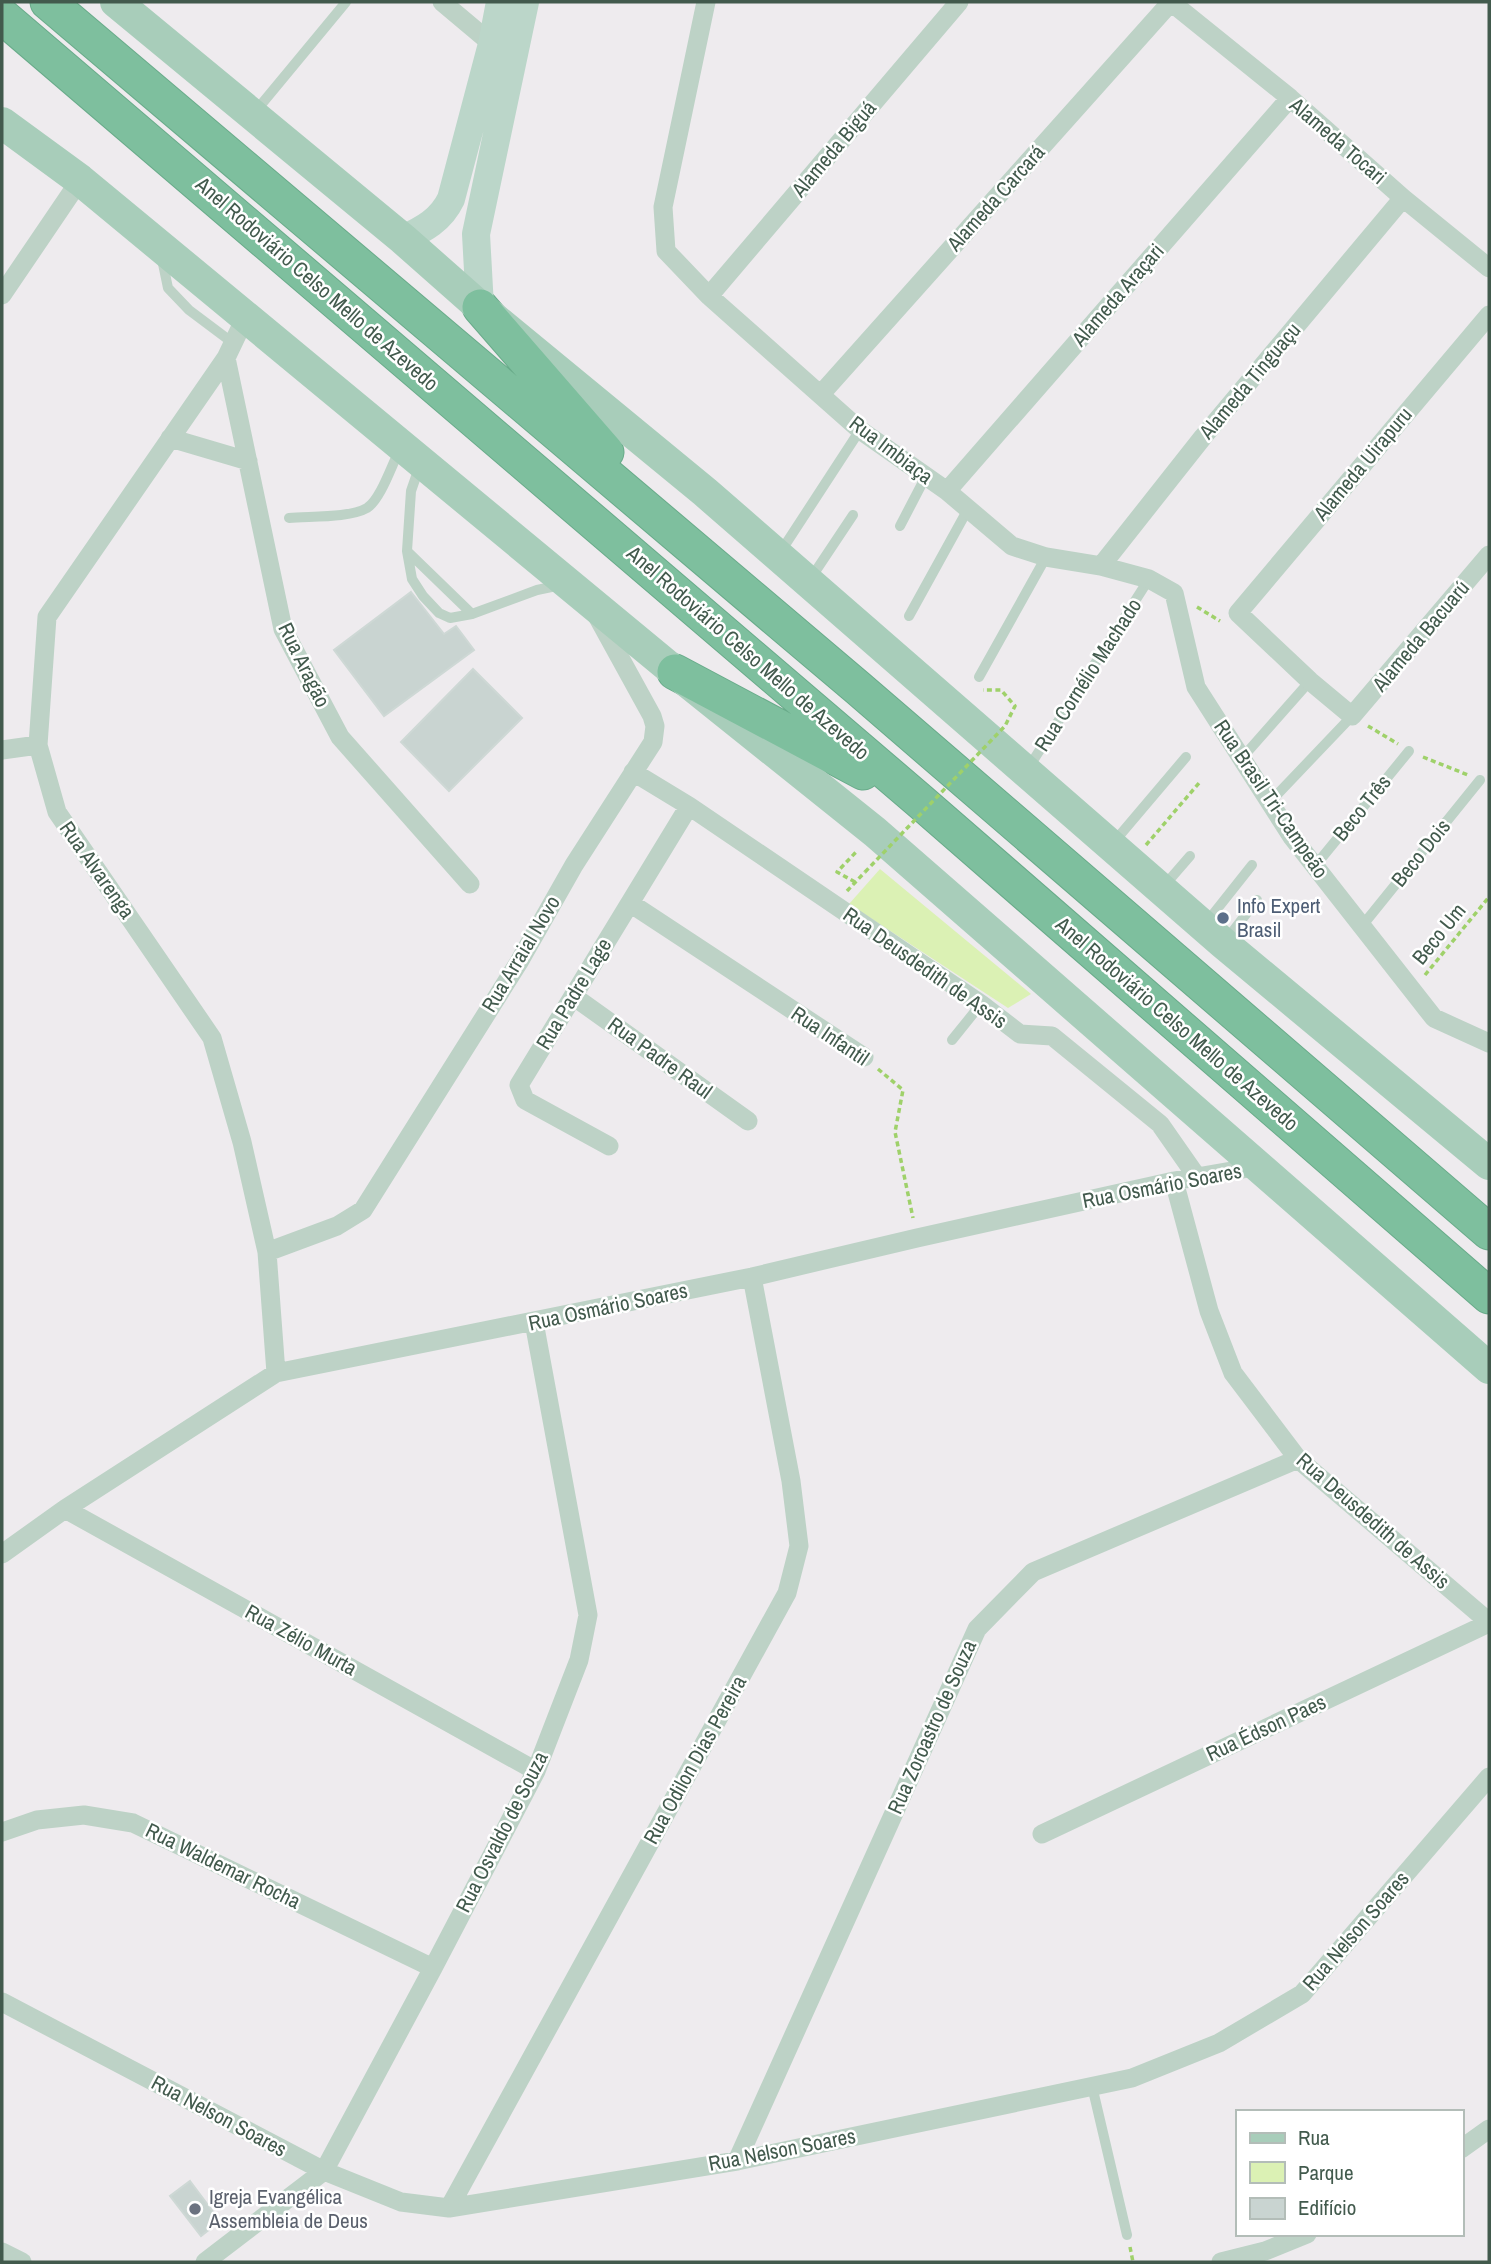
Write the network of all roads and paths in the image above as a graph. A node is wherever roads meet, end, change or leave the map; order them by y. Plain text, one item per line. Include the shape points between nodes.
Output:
1 (48, 2) edge
2 (116, 2) edge
3 (346, 2) edge
4 (442, 2) edge
5 (500, 2) edge
6 (524, 2) edge
7 (706, 2) edge
8 (959, 2) edge
9 (1171, 2) edge
10 (1202, 2) edge
11 (1186, 15) junction
12 (2, 16) edge
13 (492, 44) junction
14 (1290, 98) junction
15 (252, 115) junction
16 (2, 123) edge
17 (80, 180) junction
18 (1403, 198) junction
19 (403, 239) junction
20 (1489, 268) edge
21 (2, 295) edge
22 (709, 296) junction
23 (480, 307) junction
24 (1489, 316) edge
25 (235, 339) junction
26 (821, 394) junction
27 (860, 430) junction
28 (170, 438) junction
29 (411, 453) junction
30 (248, 461) junction
31 (926, 476) junction
32 (947, 492) junction
33 (968, 509) junction
34 (853, 515) dead end
35 (289, 518) dead end
36 (900, 526) dead end
37 (682, 540) junction
38 (787, 541) dead end
39 (407, 551) junction
40 (1489, 555) edge
41 (1046, 557) junction
42 (1101, 566) junction
43 (1149, 579) junction
44 (809, 582) junction
45 (579, 593) junction
46 (1174, 593) junction
47 (1238, 613) junction
48 (472, 614) junction
49 (909, 616) dead end
50 (675, 672) junction
51 (979, 677) dead end
52 (1310, 681) junction
53 (984, 690) dead end
54 (1352, 716) junction
55 (38, 745) junction
56 (2, 750) edge
57 (1409, 751) dead end
58 (1186, 757) dead end
59 (1242, 758) junction
60 (1026, 771) junction
61 (633, 772) junction
62 (1480, 780) dead end
63 (1199, 783) dead end
64 (921, 802) junction
65 (1270, 802) junction
66 (689, 806) junction
67 (875, 832) junction
68 (1121, 854) junction
69 (1190, 856) dead end
70 (1252, 865) dead end
71 (1315, 866) junction
72 (470, 884) dead end
73 (1162, 889) junction
74 (1489, 897) edge
75 (1258, 900) dead end
76 (630, 903) junction
77 (1362, 926) junction
78 (1214, 934) junction
79 (1412, 990) junction
80 (573, 996) junction
81 (981, 1004) junction
82 (952, 1040) dead end
83 (1489, 1043) edge
84 (864, 1057) joint
85 (748, 1121) dead end
86 (609, 1146) dead end
87 (1489, 1164) edge
88 (1260, 1166) junction
89 (1197, 1177) junction
90 (1174, 1181) junction
91 (1489, 1232) edge
92 (917, 1238) junction
93 (267, 1252) junction
94 (752, 1277) junction
95 (1489, 1296) edge
96 (534, 1322) junction
97 (1489, 1368) edge
98 (276, 1373) junction
99 (1297, 1459) junction
100 (65, 1509) junction
101 (2, 1554) edge
102 (1489, 1622) edge
103 (536, 1771) junction
104 (1489, 1777) edge
105 (2, 1832) edge
106 (1042, 1834) dead end
107 (433, 1968) junction
108 (2, 2002) edge
109 (1092, 2086) junction
110 (1489, 2129) edge
111 (1463, 2148) edge
112 (737, 2161) junction
113 (324, 2171) junction
114 (449, 2208) junction
115 (1127, 2235) dead end
116 (1302, 2236) edge
117 (2, 2252) edge
118 (22, 2262) edge
119 (205, 2262) edge
120 (1221, 2262) edge

1 - 37 highway, Anel Rodoviário Celso Mello de Azevedo
2 - 15 main road
3 - 15 lane
4 - 13 street
5 - 13 street
6 - 23 street via 476,234
7 - 22 street, Rua Imbiaça via 663,208 666,251
8 - 22 street, Alameda Biguá
9 - 11 street, Alameda Tocari
9 - 26 street, Alameda Carcará
10 - 11 street
11 - 14 street, Alameda Tocari
12 - 64 highway, Anel Rodoviário Celso Mello de Azevedo
13 - 19 street via 451,199 444,214
14 - 18 street, Alameda Tocari
14 - 32 street, Alameda Araçari
15 - 19 main road
16 - 17 main road
17 - 21 street
17 - 25 main road via 159,245
18 - 20 street, Alameda Tocari
18 - 42 street, Alameda Tinguaçu
19 - 23 main road
22 - 26 street, Rua Imbiaça
23 - 37 highway
23 - 44 main road
24 - 47 street, Alameda Uirapuru
25 - 28 street, Rua Alvarenga
25 - 29 main road
25 - 30 street, Rua Aragão
26 - 27 street, Rua Imbiaça
27 - 31 street, Rua Imbiaça
27 - 38 lane
28 - 30 street
28 - 55 street, Rua Alvarenga via 47,617
29 - 35 lane via 367,508
29 - 39 lane
29 - 45 main road
30 - 72 street, Rua Aragão via 283,629 340,737
31 - 32 street, Rua Imbiaça
31 - 36 lane
32 - 33 street, Rua Imbiaça
33 - 41 street, Rua Imbiaça via 1012,546
33 - 49 lane
34 - 44 lane
37 - 91 highway, Anel Rodoviário Celso Mello de Azevedo
39 - 48 lane
39 - 48 lane via 412,579 439,613 450,618
40 - 54 street, Alameda Bacuarú
41 - 42 street, Rua Imbiaça
41 - 51 lane
42 - 43 street, Rua Imbiaça
43 - 46 street, Rua Imbiaça
43 - 60 lane, Rua Cornélio Machado
44 - 60 main road
45 - 48 lane via 537,590
45 - 50 main road
45 - 61 street, Rua Arraial Novo via 652,716 653,742
46 - 47 path via 1226,624
46 - 59 street, Rua Brasil Tri-Campeão via 1196,687
47 - 52 street
50 - 64 highway
50 - 67 main road
52 - 54 street
52 - 59 lane
53 - 67 path, bridge via 1002,690 1015,706 1005,726 855,882 837,872
54 - 65 lane
55 - 56 street
55 - 93 street, Rua Alvarenga via 57,812 212,1038
57 - 71 lane, Beco Três
58 - 68 lane
59 - 65 street, Rua Brasil Tri-Campeão
60 - 68 main road
61 - 66 street, Rua Deusdedith de Assis
61 - 93 street, Rua Arraial Novo via 363,1210 337,1226
62 - 77 lane, Beco Dois
63 - 68 path
64 - 95 highway, Anel Rodoviário Celso Mello de Azevedo
65 - 71 street, Rua Brasil Tri-Campeão
66 - 76 street, Rua Padre Lage
66 - 81 street, Rua Deusdedith de Assis
67 - 88 main road
68 - 73 main road
69 - 73 lane
70 - 78 lane
71 - 77 street, Rua Brasil Tri-Campeão
73 - 78 main road
74 - 79 path, Beco Um
75 - 78 lane
76 - 80 street, Rua Padre Lage
76 - 84 street, Rua Infantil
77 - 79 street, Rua Brasil Tri-Campeão
78 - 87 main road
79 - 83 street, Rua Brasil Tri-Campeão via 1434,1018
80 - 85 street, Rua Padre Raul
80 - 86 street, Rua Padre Lage via 519,1085 525,1100
81 - 82 lane
81 - 89 street, Rua Deusdedith de Assis via 1020,1034 1052,1036 1160,1124
84 - 92 path, Rua Infantil via 903,1090 895,1132
88 - 89 street, Rua Osmário Soares
88 - 97 main road
89 - 90 street, Rua Osmário Soares
90 - 92 street, Rua Osmário Soares
90 - 99 street, Rua Deusdedith de Assis via 1209,1311 1233,1373
92 - 94 street, Rua Osmário Soares
93 - 98 street, Rua Alvarenga
94 - 96 street, Rua Osmário Soares
94 - 114 street, Rua Odilon Dias Pereira via 799,1546 787,1593
96 - 98 street, Rua Osmário Soares
96 - 103 street, Rua Osvaldo de Souza via 588,1615 579,1660
98 - 100 street, Rua Osmário Soares
99 - 102 street, Rua Deusdedith de Assis
99 - 112 street, Rua Zoroastro de Souza via 1033,1572 976,1629
100 - 101 street, Rua Osmário Soares
100 - 103 street, Rua Zélio Murta
102 - 106 street, Rua Édson Paes
103 - 107 street, Rua Osvaldo de Souza
104 - 109 street, Rua Nelson Soares via 1302,1994 1219,2043 1132,2078
105 - 107 street, Rua Waldemar Rocha via 37,1820 84,1815 133,1823
107 - 113 street, Rua Osvaldo de Souza
108 - 113 street, Rua Nelson Soares
109 - 112 street, Rua Nelson Soares
109 - 115 lane
110 - 111 street
112 - 114 street, Rua Nelson Soares
113 - 114 street, Rua Nelson Soares via 401,2202
113 - 119 street, Rua Osvaldo de Souza
116 - 120 street
117 - 118 street

